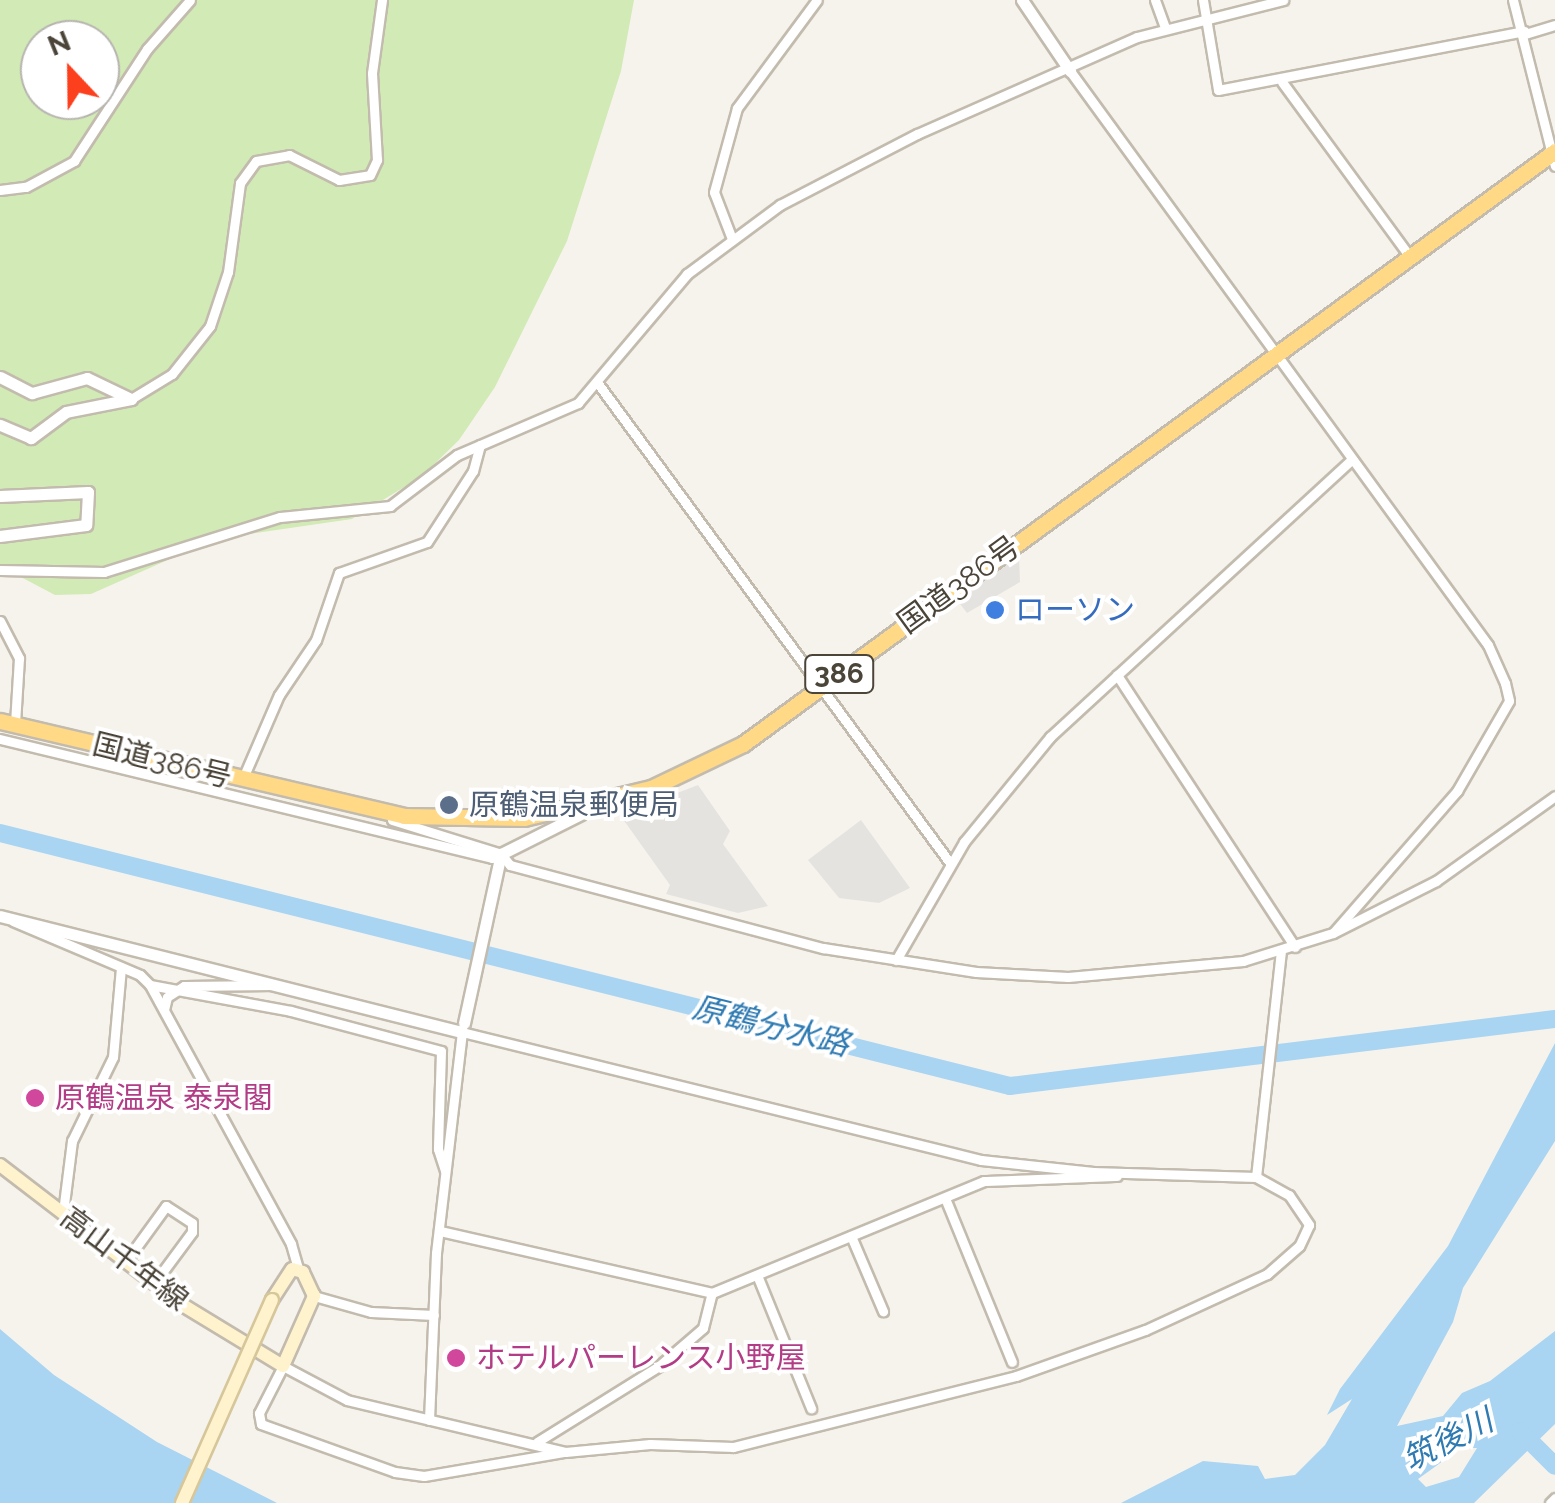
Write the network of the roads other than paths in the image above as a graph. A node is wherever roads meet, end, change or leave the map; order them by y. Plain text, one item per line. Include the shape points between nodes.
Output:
1 (190, 0) edge
2 (382, 0) edge
3 (817, 0) edge
4 (1022, 0) edge
5 (1156, 0) edge
6 (1204, 0) edge
7 (1283, 0) edge
8 (1513, 0) edge
9 (1206, 18) junction
10 (1555, 25) edge
11 (1165, 27) junction
12 (1525, 32) junction
13 (1070, 71) junction
14 (1282, 82) junction
15 (1554, 157) edge
16 (0, 190) edge
17 (732, 239) junction
18 (1410, 257) junction
19 (1277, 354) junction
20 (0, 377) edge
21 (599, 385) junction
22 (131, 399) junction
23 (0, 425) edge
24 (480, 445) junction
25 (1352, 459) junction
26 (0, 496) edge
27 (0, 536) edge
28 (0, 570) edge
29 (0, 622) edge
30 (1118, 675) junction
31 (820, 688) junction
32 (7, 723) edge
33 (0, 739) edge
34 (242, 781) junction
35 (1555, 796) edge
36 (596, 806) junction
37 (369, 812) junction
38 (501, 854) junction
39 (950, 864) junction
40 (5, 918) edge
41 (1333, 933) junction
42 (1295, 947) junction
43 (1281, 956) junction
44 (896, 960) junction
45 (121, 967) junction
46 (278, 984) junction
47 (150, 985) junction
48 (174, 991) junction
49 (164, 1012) junction
50 (463, 1027) junction
51 (0, 1164) edge
52 (445, 1172) junction
53 (1256, 1173) junction
54 (1128, 1174) junction
55 (945, 1198) junction
56 (64, 1212) junction
57 (440, 1231) junction
58 (851, 1236) junction
59 (126, 1261) junction
60 (298, 1269) junction
61 (757, 1275) junction
62 (154, 1282) junction
63 (712, 1293) junction
64 (314, 1296) junction
65 (882, 1311) dead end
66 (434, 1315) junction
67 (1012, 1362) dead end
68 (283, 1366) junction
69 (811, 1408) dead end
70 (429, 1420) junction
71 (537, 1442) junction
72 (565, 1452) junction
73 (182, 1503) edge

1 - 16 street via 147,48 74,161 26,187
2 - 22 street via 372,73 377,160 370,175 339,180 289,156 256,161 240,183 228,272 210,326 172,374
3 - 17 street via 737,108 714,192
4 - 13 street
5 - 11 street
6 - 9 street
7 - 9 street
8 - 12 street
9 - 11 street
9 - 14 street via 1218,90
10 - 12 street
11 - 13 street
12 - 14 street
12 - 15 street
13 - 17 street via 917,134 780,204
13 - 19 street
14 - 18 street
15 - 18 highway, 国道386号 / 386
17 - 21 street via 687,274
18 - 19 highway, 国道386号 / 386
19 - 25 street
19 - 31 highway, 国道386号 / 386
20 - 22 street via 32,394 88,378
21 - 24 street via 578,403
21 - 31 street
22 - 23 street via 66,412 31,438
24 - 28 street via 444,463 390,506 268,519 104,572
24 - 34 street via 473,471 427,542 340,573 316,640 279,696
25 - 30 street
25 - 41 street via 1488,645 1509,701 1458,790
26 - 27 street via 88,492 86,525
29 - 32 street via 18,658
30 - 39 street via 1050,737
30 - 42 street
31 - 36 highway, 国道386号 / 386 via 722,756
31 - 39 street
32 - 34 highway, 国道386号 / 386
33 - 38 street via 492,858
34 - 37 highway, 国道386号 / 386
35 - 41 street via 1436,881
36 - 37 highway, 国道386号 / 386 via 498,819
36 - 38 street
37 - 38 street
38 - 44 street via 510,865 823,948
38 - 50 street
39 - 44 street
40 - 45 street
40 - 46 street
41 - 42 street
42 - 43 street
43 - 44 street via 1068,978
43 - 53 street
45 - 47 street
45 - 56 street via 113,1057 72,1141
46 - 48 street
46 - 50 street
47 - 48 street
47 - 49 street
48 - 49 street
48 - 52 street via 291,1010 442,1051 438,1149
49 - 60 street via 282,1227
50 - 52 street
50 - 54 street via 982,1160
51 - 56 main road, 高山千年線
52 - 57 street
53 - 54 street
53 - 72 street via 1301,1206 1310,1225 1299,1246 1267,1274 1146,1330 1020,1375 814,1430 733,1446
54 - 55 street via 1078,1182 997,1179
55 - 58 street
55 - 67 street
56 - 59 main road, 高山千年線
57 - 63 street
57 - 66 street
58 - 61 street
58 - 65 street
59 - 62 main road, 高山千年線
59 - 62 street via 166,1206 192,1223 194,1230
60 - 64 main road
60 - 73 main road, bridge via 286,1272 272,1300
61 - 63 street
61 - 69 street
62 - 68 main road, 高山千年線
63 - 71 street via 703,1328 659,1366
64 - 66 street via 371,1312
64 - 68 main road
66 - 70 street
68 - 70 street via 347,1400
68 - 72 street via 259,1413 261,1424 395,1472 424,1476
70 - 71 street
71 - 72 street

